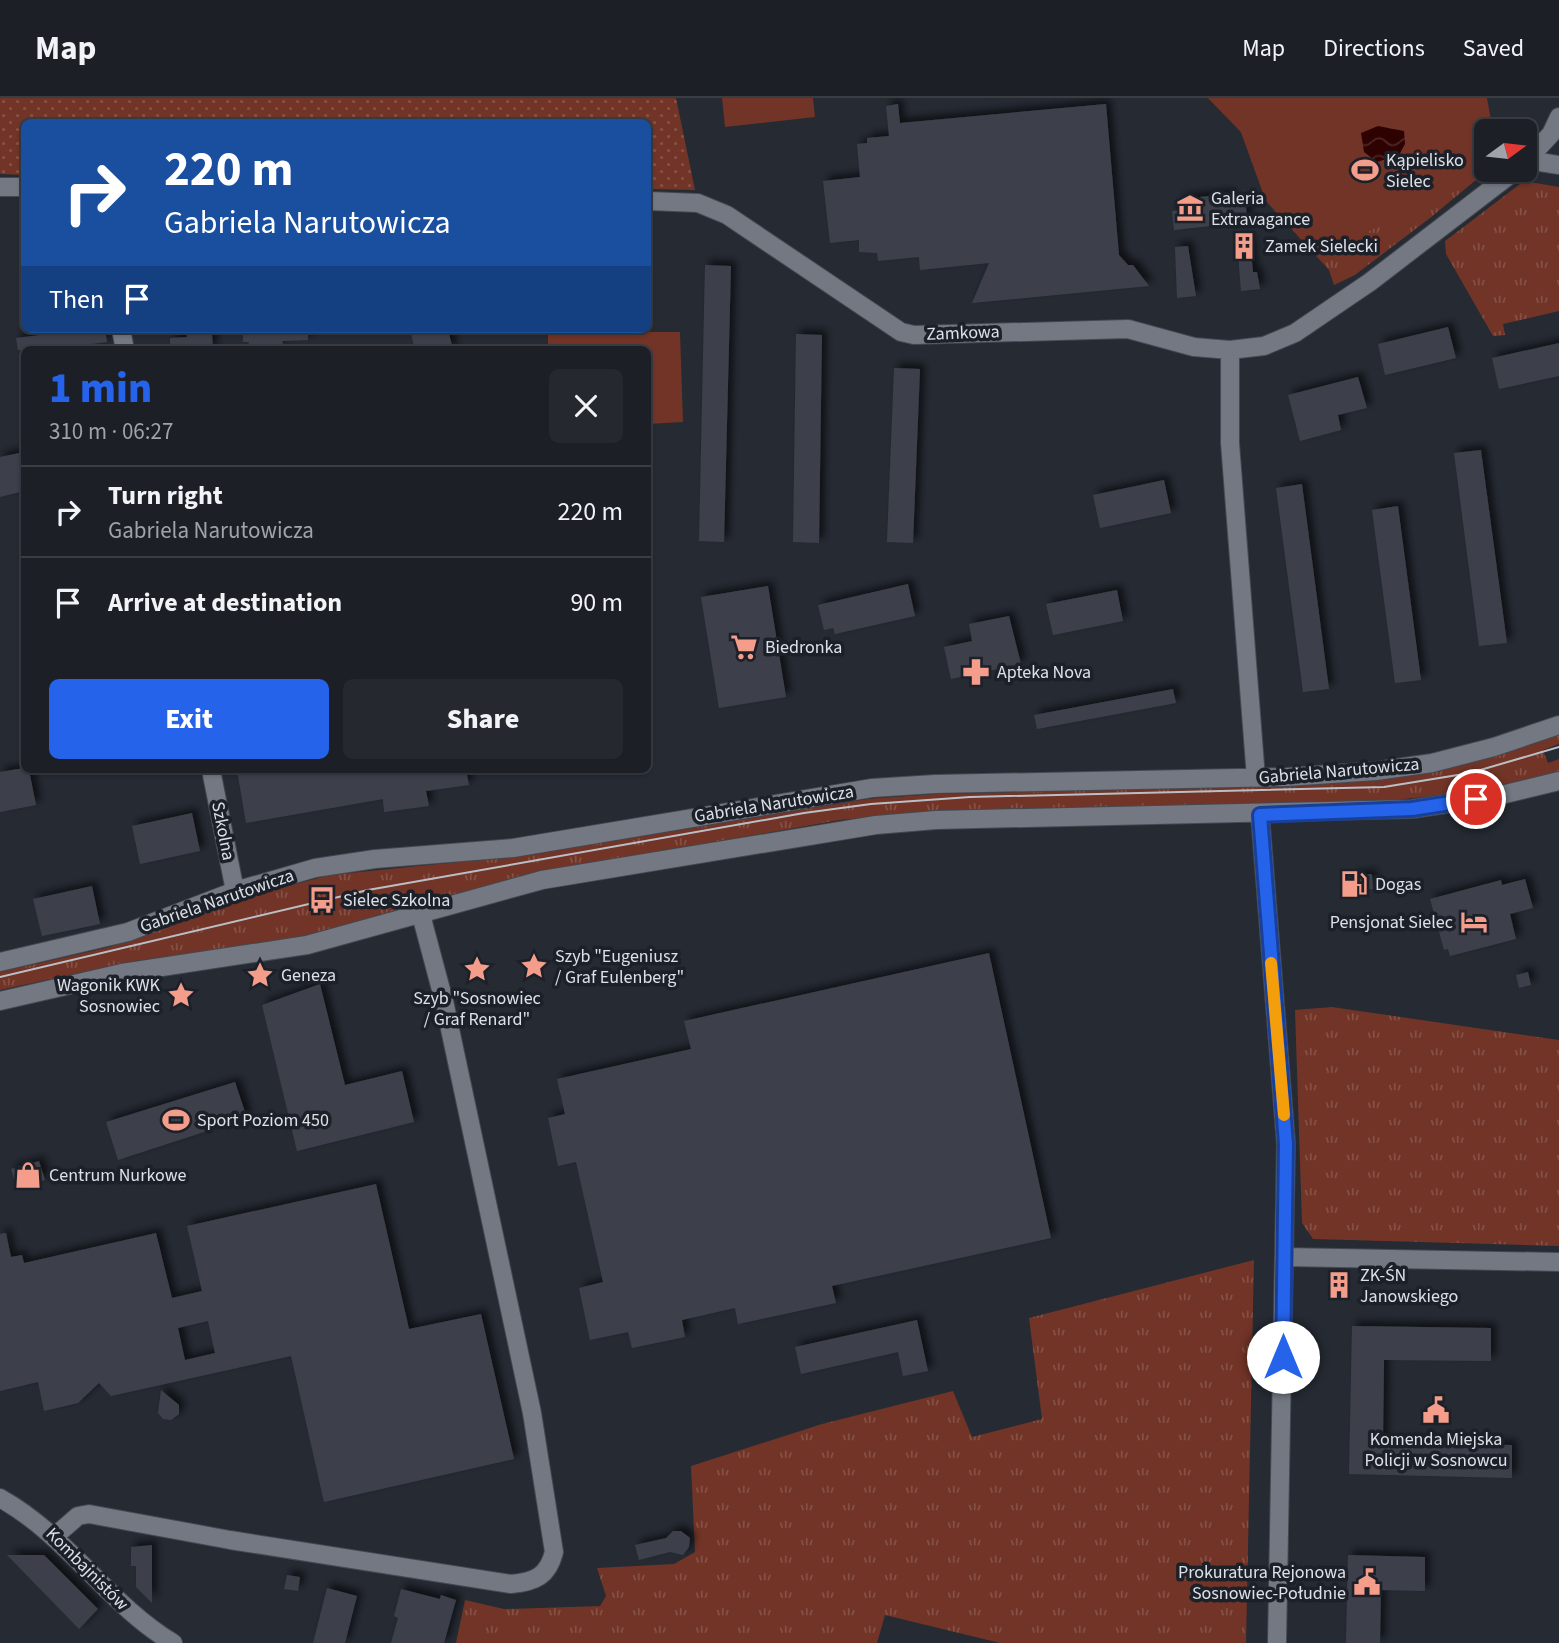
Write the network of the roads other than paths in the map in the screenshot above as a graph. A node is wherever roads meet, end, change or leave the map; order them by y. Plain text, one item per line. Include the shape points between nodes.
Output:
1 (1559, 117) edge
2 (1537, 150) edge
3 (1537, 162) edge
4 (1559, 165) edge
5 (1501, 182) edge
6 (0, 187) edge
7 (21, 187) edge
8 (651, 201) edge
9 (1230, 350) junction
10 (1559, 725) edge
11 (212, 773) edge
12 (1256, 778) junction
13 (1559, 781) edge
14 (1260, 815) junction
15 (235, 891) junction
16 (421, 911) junction
17 (0, 962) edge
18 (0, 1001) edge
19 (1284, 1256) junction
20 (1559, 1262) edge
21 (0, 1498) edge
22 (55, 1536) junction
23 (153, 1637) edge
24 (173, 1643) edge
25 (1277, 1643) edge

1 - 2 street
3 - 4 street
5 - 9 street, Zamkowa via 1295,333 1264,346
6 - 7 street
8 - 9 street, Zamkowa via 698,202 727,215 901,332 1128,329 1194,347
9 - 12 street via 1230,443
10 - 12 street, Gabriela Narutowicza via 1432,763 1376,772
11 - 15 street, Szkolna
12 - 15 street, Gabriela Narutowicza via 872,788 513,848 315,868
13 - 14 street, Gabriela Narutowicza via 1412,809
14 - 16 street, Gabriela Narutowicza via 876,825 542,880
14 - 19 street via 1286,1144
15 - 17 street, Gabriela Narutowicza via 128,932
16 - 18 street, Gabriela Narutowicza via 307,945 121,973
16 - 22 street via 541,1458 553,1534 551,1564 537,1579 511,1584 89,1514 78,1516
19 - 20 street
19 - 25 street
21 - 22 street, Kombajnistów
22 - 23 street, Kombajnistów
23 - 24 street, Kombajnistów

